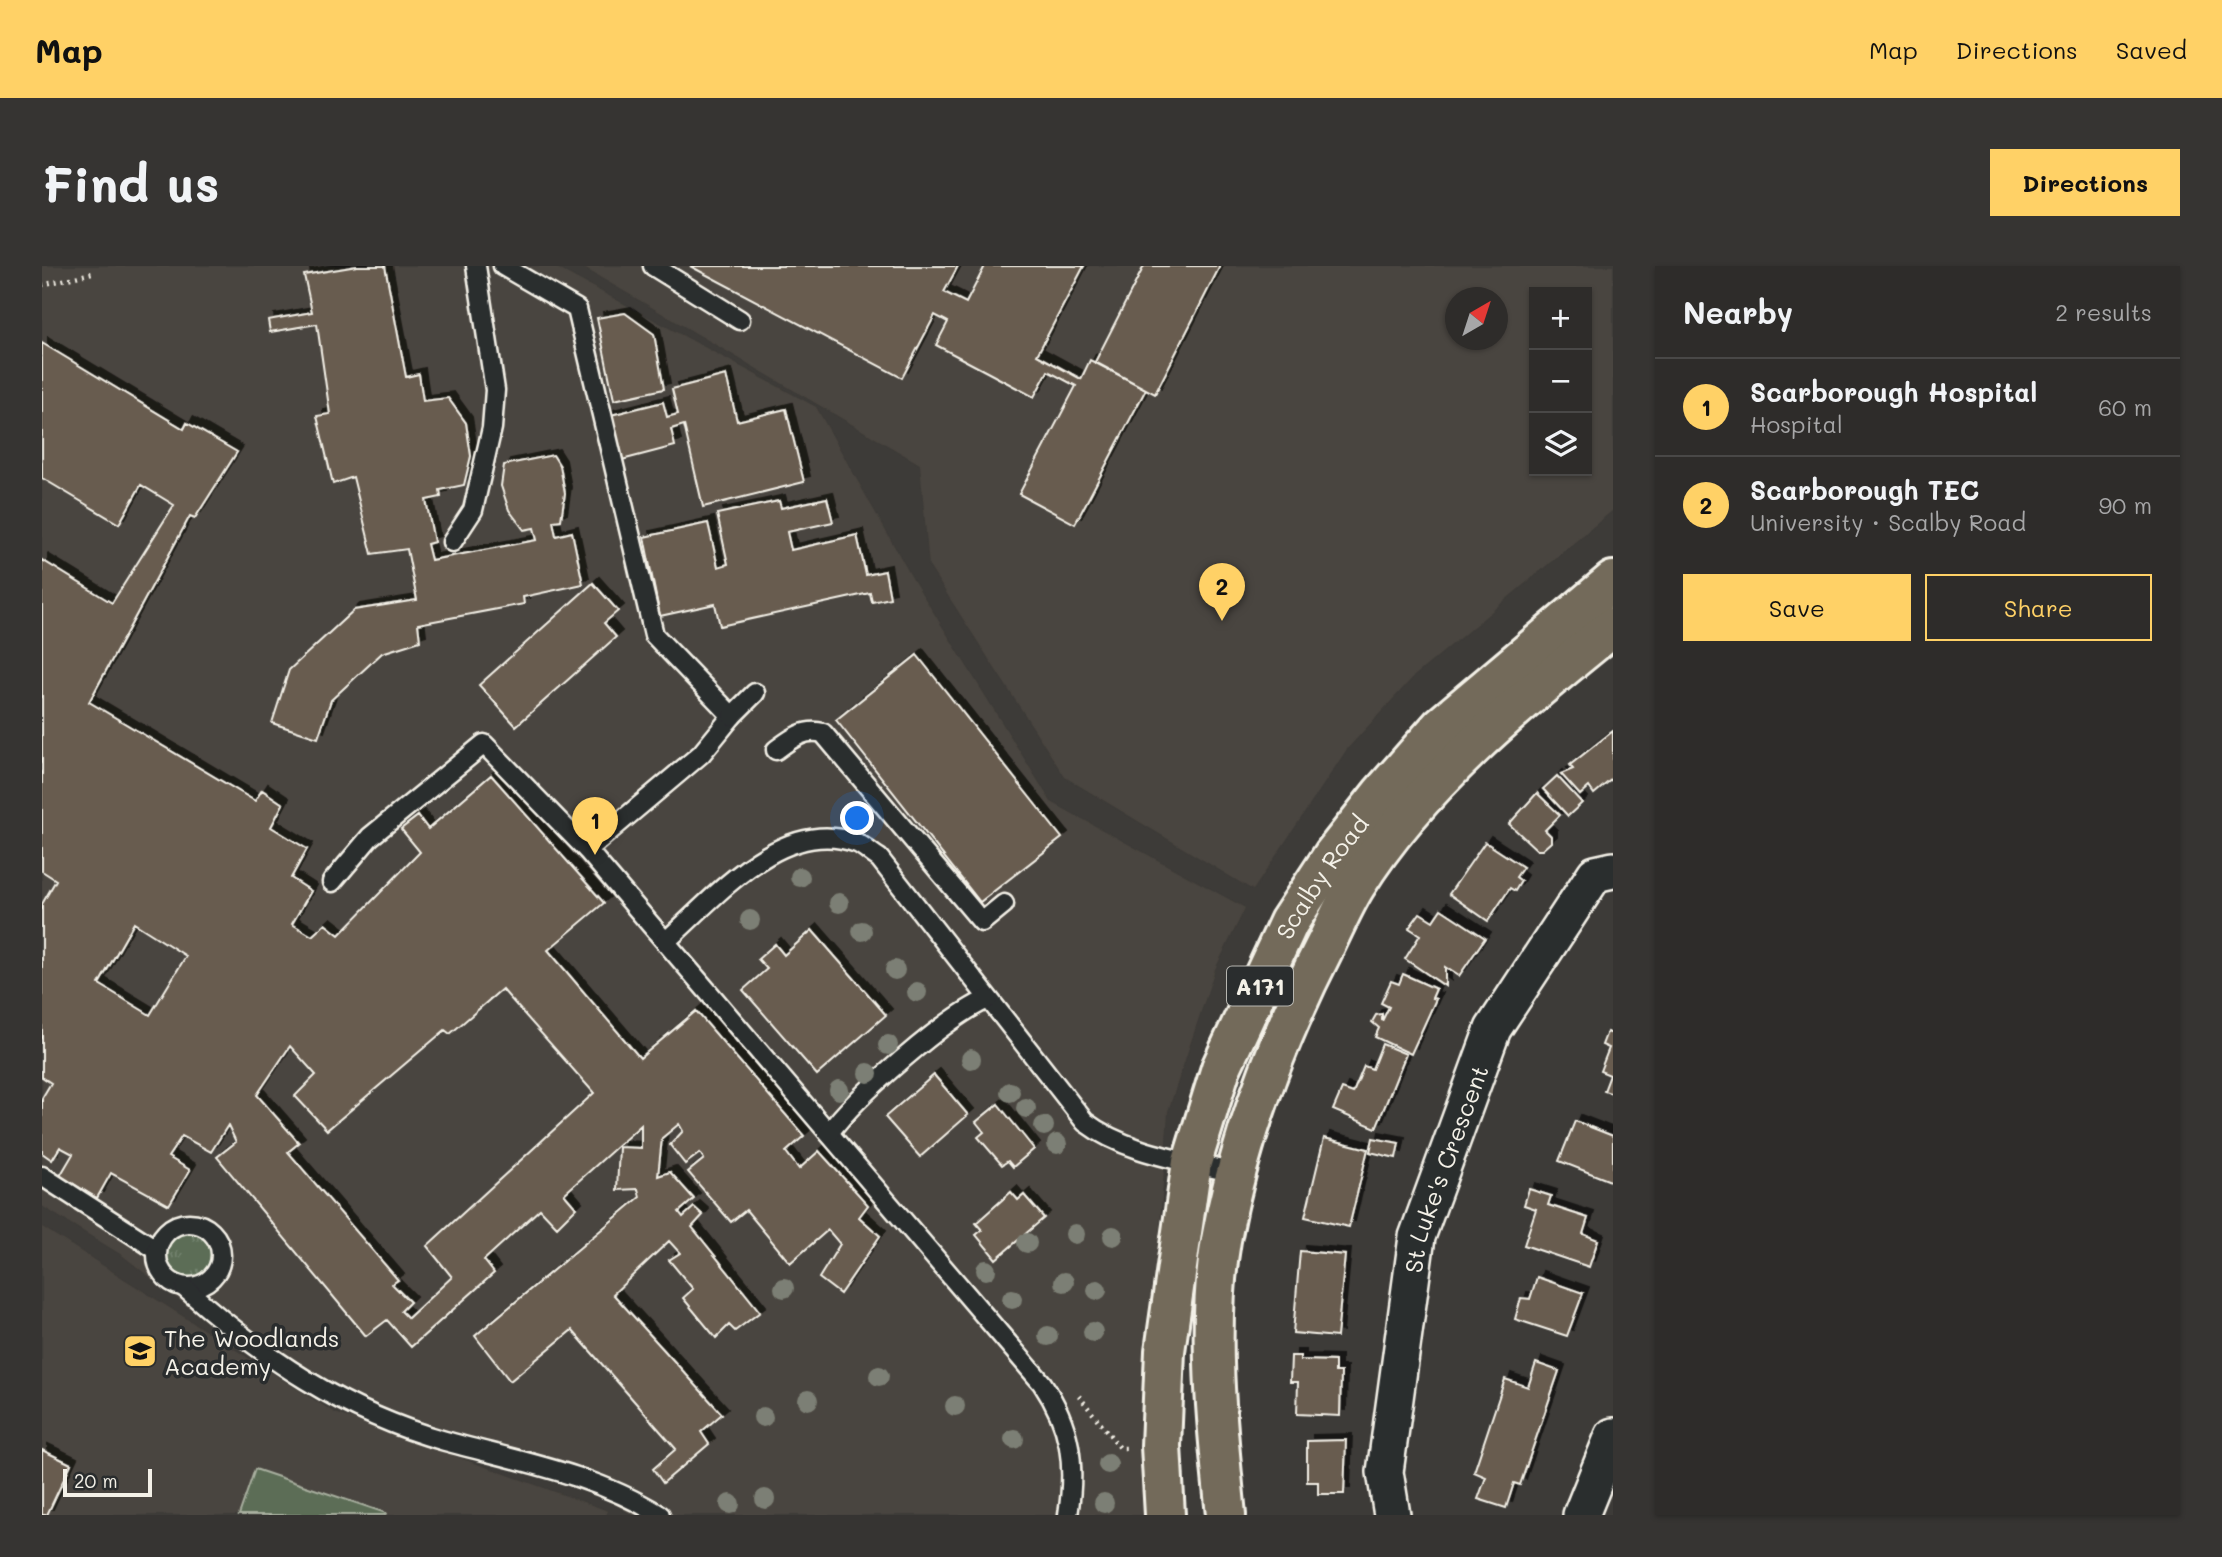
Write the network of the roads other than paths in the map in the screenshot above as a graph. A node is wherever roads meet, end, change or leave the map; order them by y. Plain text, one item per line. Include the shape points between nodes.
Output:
1 (476, 266) edge
2 (503, 266) edge
3 (653, 266) edge
4 (740, 320) dead end
5 (452, 542) dead end
6 (1613, 580) edge
7 (1613, 627) edge
8 (755, 693) dead end
9 (732, 716) junction
10 (776, 750) dead end
11 (587, 850) junction
12 (1613, 870) edge
13 (332, 882) dead end
14 (1004, 904) dead end
15 (666, 941) junction
16 (988, 999) junction
17 (829, 1133) junction
18 (1192, 1162) junction
19 (1238, 1174) junction
20 (42, 1176) edge
21 (156, 1250) junction
22 (186, 1288) junction
23 (1613, 1436) edge
24 (660, 1515) edge
25 (1068, 1515) edge
26 (1165, 1515) edge
27 (1226, 1515) edge
28 (1392, 1515) edge
29 (1581, 1515) edge

1 - 5 lane via 495,390 492,428 473,510
2 - 9 lane via 577,309 654,635
3 - 4 lane
6 - 18 highway, Scalby Road / A171 via 1441,726 1333,855 1289,922 1221,1068
7 - 19 highway, Scalby Road / A171 via 1473,747 1404,821 1356,885 1276,1049 1251,1115
8 - 9 lane
9 - 11 lane via 701,754
10 - 14 lane via 796,736 813,730 823,733 982,922
11 - 13 lane via 484,744 370,837
11 - 15 lane
12 - 28 street, St Luke's Crescent via 1595,874 1493,1030 1418,1237 1385,1472
15 - 16 lane via 772,853 800,840 827,838 858,844 879,858
15 - 17 lane
16 - 17 lane via 907,1057
16 - 18 lane via 1086,1122 1125,1144
17 - 25 lane via 1053,1399 1073,1471
18 - 19 lane
18 - 26 highway, Scalby Road / A171 via 1166,1351 1161,1446
19 - 27 highway, Scalby Road / A171 via 1221,1241 1215,1322
20 - 21 lane
21 - 22 lane via 161,1272
21 - 22 lane via 170,1227 187,1222 205,1226 214,1234 222,1258 216,1273 208,1282
22 - 24 lane via 276,1363 362,1411 443,1440 553,1468
23 - 29 street

